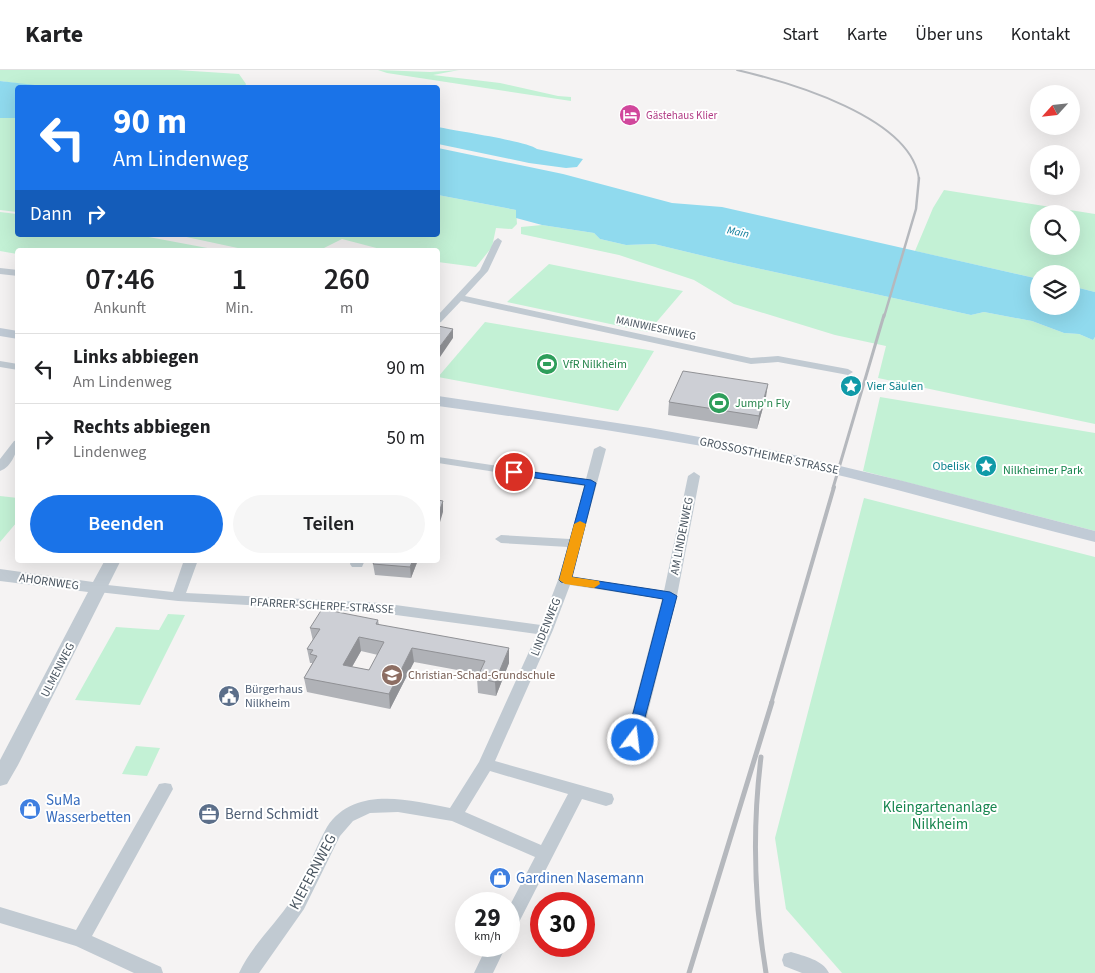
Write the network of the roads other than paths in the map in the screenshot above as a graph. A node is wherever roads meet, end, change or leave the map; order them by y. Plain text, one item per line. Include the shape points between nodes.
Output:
1 (498, 242) dead end
2 (0, 271) edge
3 (15, 273) edge
4 (460, 298) junction
5 (440, 318) edge
6 (0, 332) edge
7 (15, 334) edge
8 (0, 364) edge
9 (15, 366) edge
10 (848, 372) dead end
11 (440, 401) edge
12 (15, 447) edge
13 (600, 449) dead end
14 (440, 460) edge
15 (0, 467) edge
16 (694, 476) dead end
17 (591, 483) junction
18 (1095, 537) edge
19 (501, 539) dead end
20 (575, 543) junction
21 (111, 563) edge
22 (190, 563) edge
23 (0, 575) edge
24 (565, 580) junction
25 (98, 588) junction
26 (670, 596) junction
27 (178, 597) junction
28 (546, 630) junction
29 (633, 740) dead end
30 (486, 764) junction
31 (0, 778) edge
32 (166, 789) dead end
33 (578, 791) junction
34 (606, 798) dead end
35 (454, 814) junction
36 (545, 854) junction
37 (520, 903) edge
38 (0, 915) edge
39 (80, 938) junction
40 (491, 957) edge
41 (791, 960) dead end
42 (154, 973) edge
43 (248, 973) edge
44 (483, 973) edge
45 (820, 973) edge

1 - 4 street via 484,271
2 - 3 street
4 - 5 street
4 - 10 street, MAINWIESENWEG via 751,361 778,359
6 - 7 main road
8 - 9 street
11 - 18 main road, GROSSOSTHEIMER STRASSE via 777,456
12 - 15 street
13 - 17 street, LINDENWEG
14 - 17 street
16 - 26 street, AM LINDENWEG
17 - 20 street, LINDENWEG
19 - 20 street
20 - 24 street, LINDENWEG
21 - 25 street, ULMENWEG
22 - 27 street
23 - 25 street, AHORNWEG
24 - 26 street
24 - 28 street, LINDENWEG
25 - 27 street, PFARRER-SCHERPF-STRASSE
25 - 31 street, ULMENWEG
26 - 29 street, AM LINDENWEG
27 - 28 street, PFARRER-SCHERPF-STRASSE via 381,608
28 - 30 street, LINDENWEG
30 - 33 street
30 - 35 street, LINDENWEG
32 - 39 street
33 - 34 street
33 - 36 street
35 - 36 street
35 - 43 street, KIEFERNWEG via 398,805 368,806 347,816 334,831 298,904
36 - 37 street
38 - 39 street
39 - 42 street
40 - 44 street
41 - 45 street

